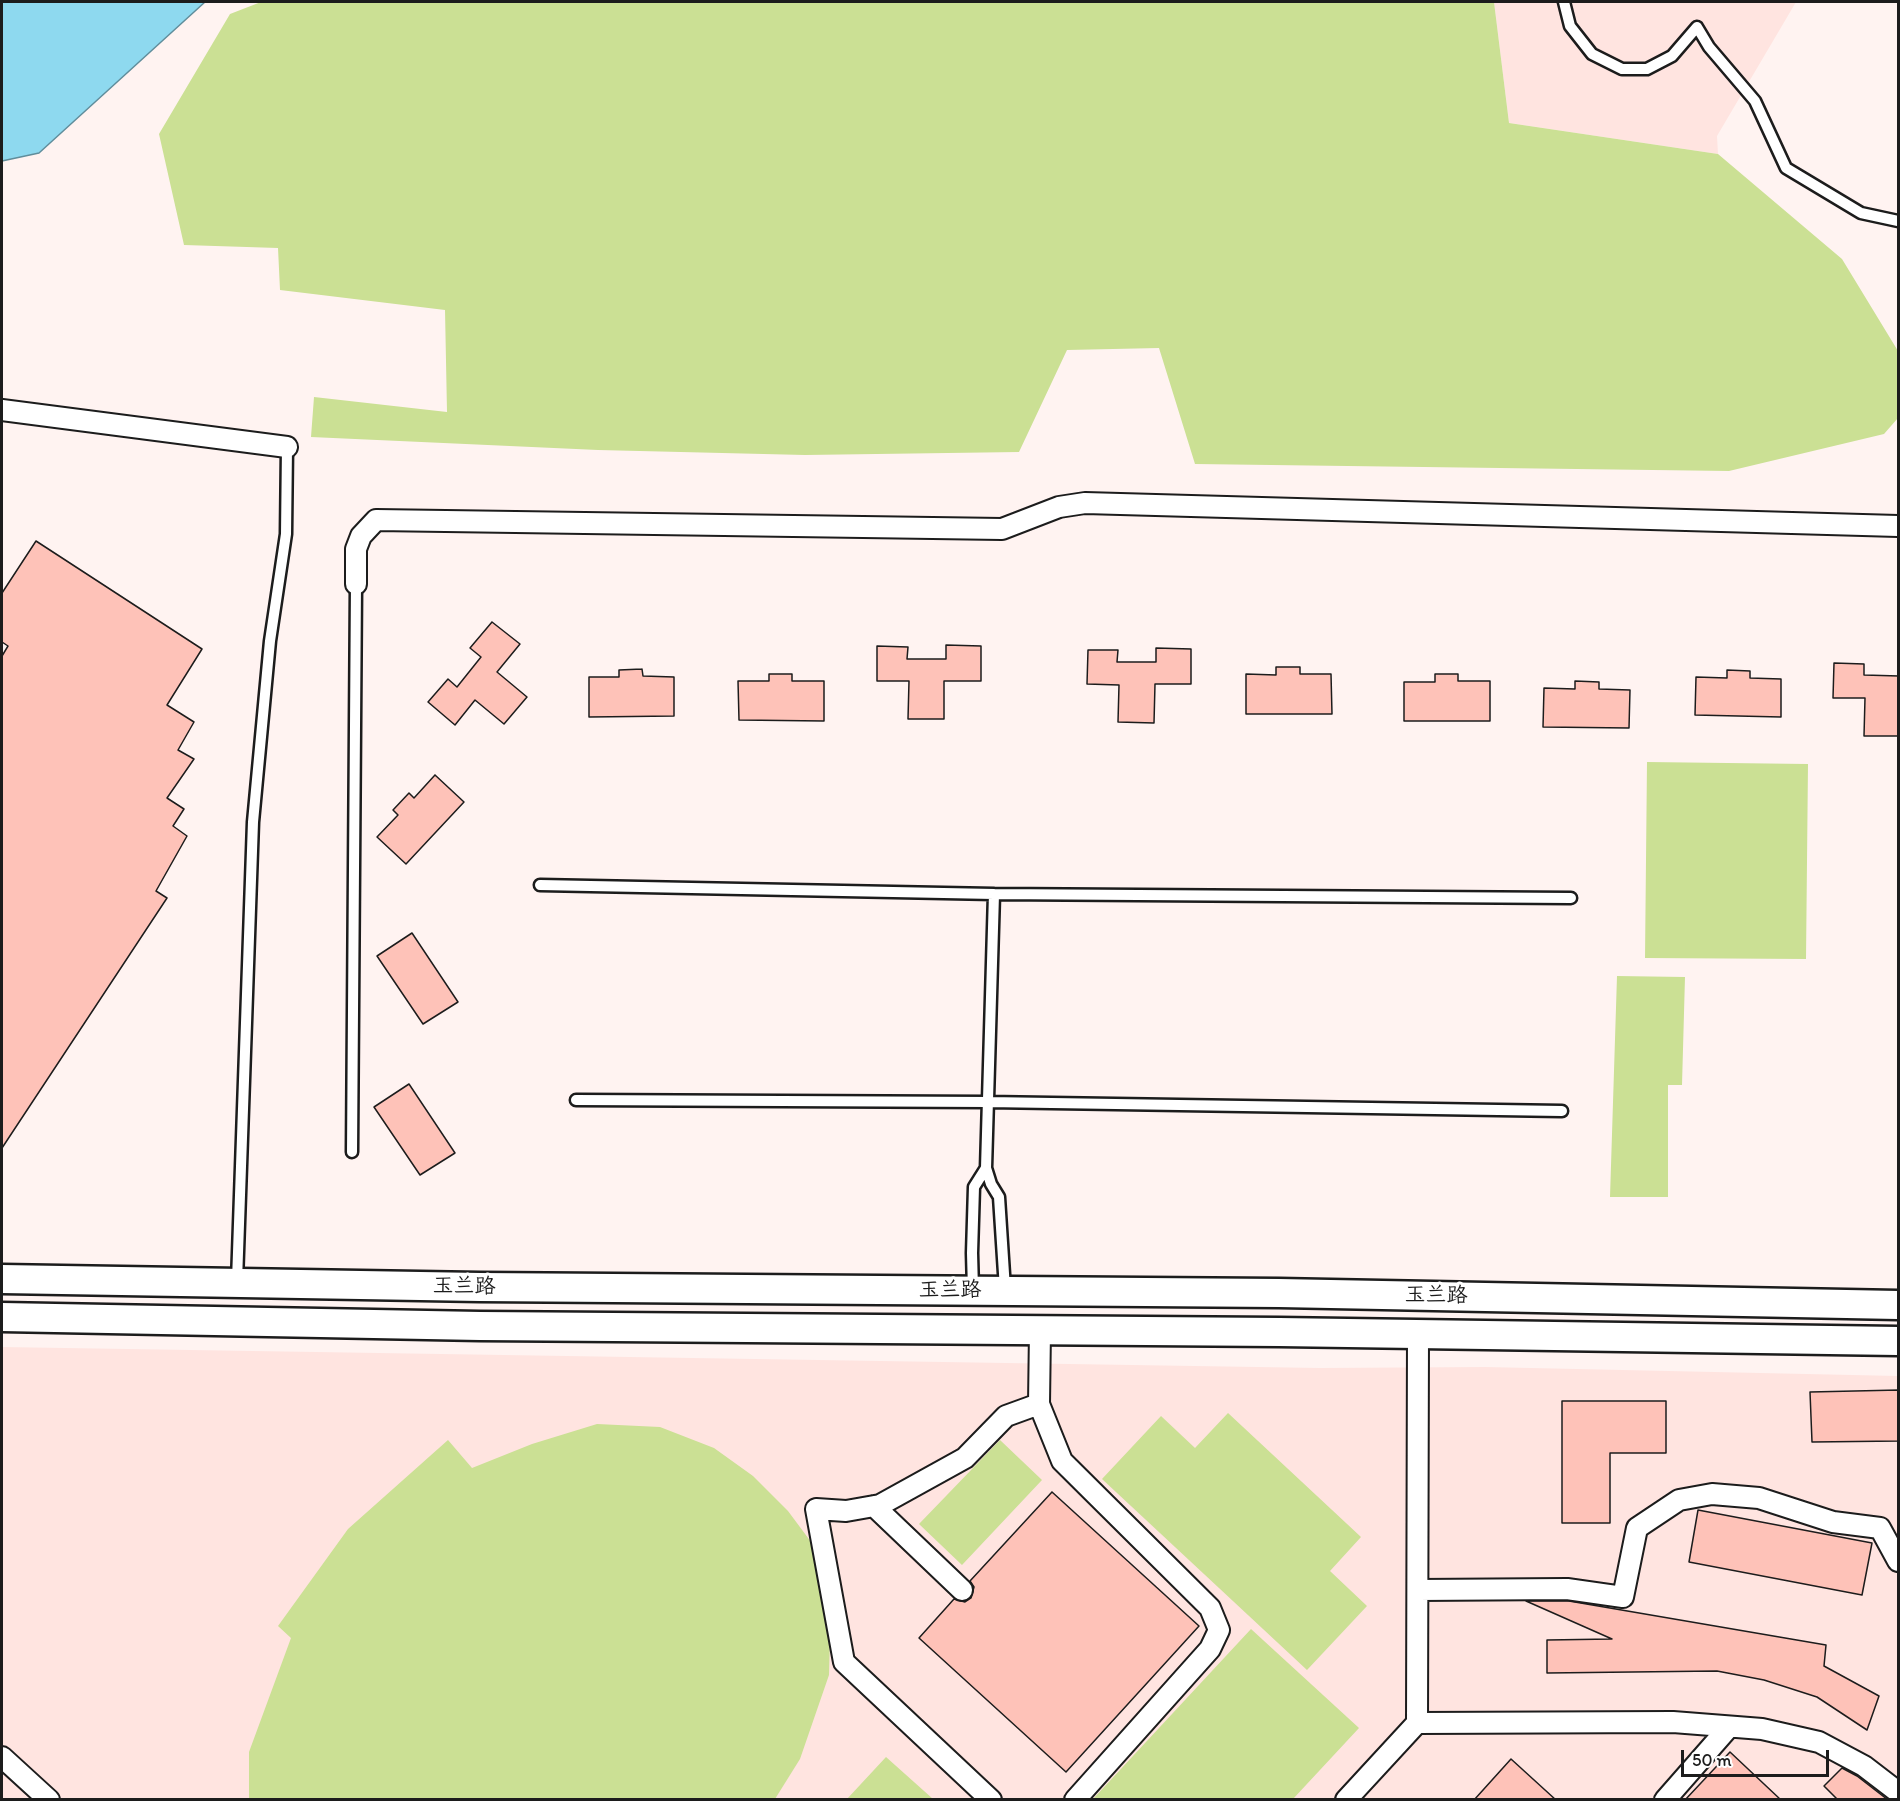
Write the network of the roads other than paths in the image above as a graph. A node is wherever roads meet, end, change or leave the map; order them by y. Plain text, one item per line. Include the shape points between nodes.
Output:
1 (1564, 2) edge
2 (1899, 221) edge
3 (2, 410) edge
4 (287, 447) joint
5 (1899, 526) edge
6 (356, 585) joint
7 (540, 885) dead end
8 (994, 894) junction
9 (1571, 898) dead end
10 (576, 1100) dead end
11 (988, 1102) junction
12 (1562, 1111) dead end
13 (352, 1152) dead end
14 (986, 1168) junction
15 (2, 1278) edge
16 (237, 1283) junction
17 (973, 1291) junction
18 (1005, 1291) junction
19 (1899, 1305) edge
20 (2, 1317) edge
21 (1040, 1330) junction
22 (1418, 1334) junction
23 (1899, 1341) edge
24 (1039, 1404) junction
25 (874, 1506) junction
26 (1899, 1561) edge
27 (962, 1590) dead end
28 (1418, 1590) junction
29 (1417, 1724) junction
30 (1730, 1726) junction
31 (2, 1756) edge
32 (1899, 1792) edge
33 (49, 1800) edge
34 (991, 1800) edge
35 (1075, 1800) edge
36 (1346, 1800) edge
37 (1665, 1800) edge

1 - 2 lane via 1570,26 1593,54 1622,69 1647,69 1672,56 1697,27 1755,101 1786,168 1861,213
3 - 4 street
4 - 16 lane via 286,534 270,641 254,822
5 - 6 street via 1085,502 1059,507 1002,529 376,520 361,536 356,549
6 - 13 lane
7 - 8 lane
8 - 9 lane
8 - 11 lane
10 - 11 lane
11 - 12 lane
11 - 14 lane
14 - 17 lane via 974,1187
14 - 18 lane via 999,1197
15 - 16 street, 玉兰路
16 - 17 street, 玉兰路
17 - 18 street, 玉兰路
18 - 19 street, 玉兰路
20 - 21 street, 玉兰路
21 - 22 street, 玉兰路
21 - 24 street
22 - 23 street, 玉兰路
22 - 28 street
24 - 25 street via 1006,1416 965,1458
24 - 35 street via 1062,1461 1210,1608 1219,1630 1210,1649
25 - 27 street
25 - 34 street via 846,1511 816,1509 844,1662
26 - 28 street via 1880,1528 1833,1522 1759,1498 1712,1494 1679,1500 1637,1528 1623,1597 1567,1588
28 - 29 street
29 - 30 street via 1673,1722
29 - 36 street
30 - 32 street via 1819,1742 1864,1766
30 - 37 street
31 - 33 street

